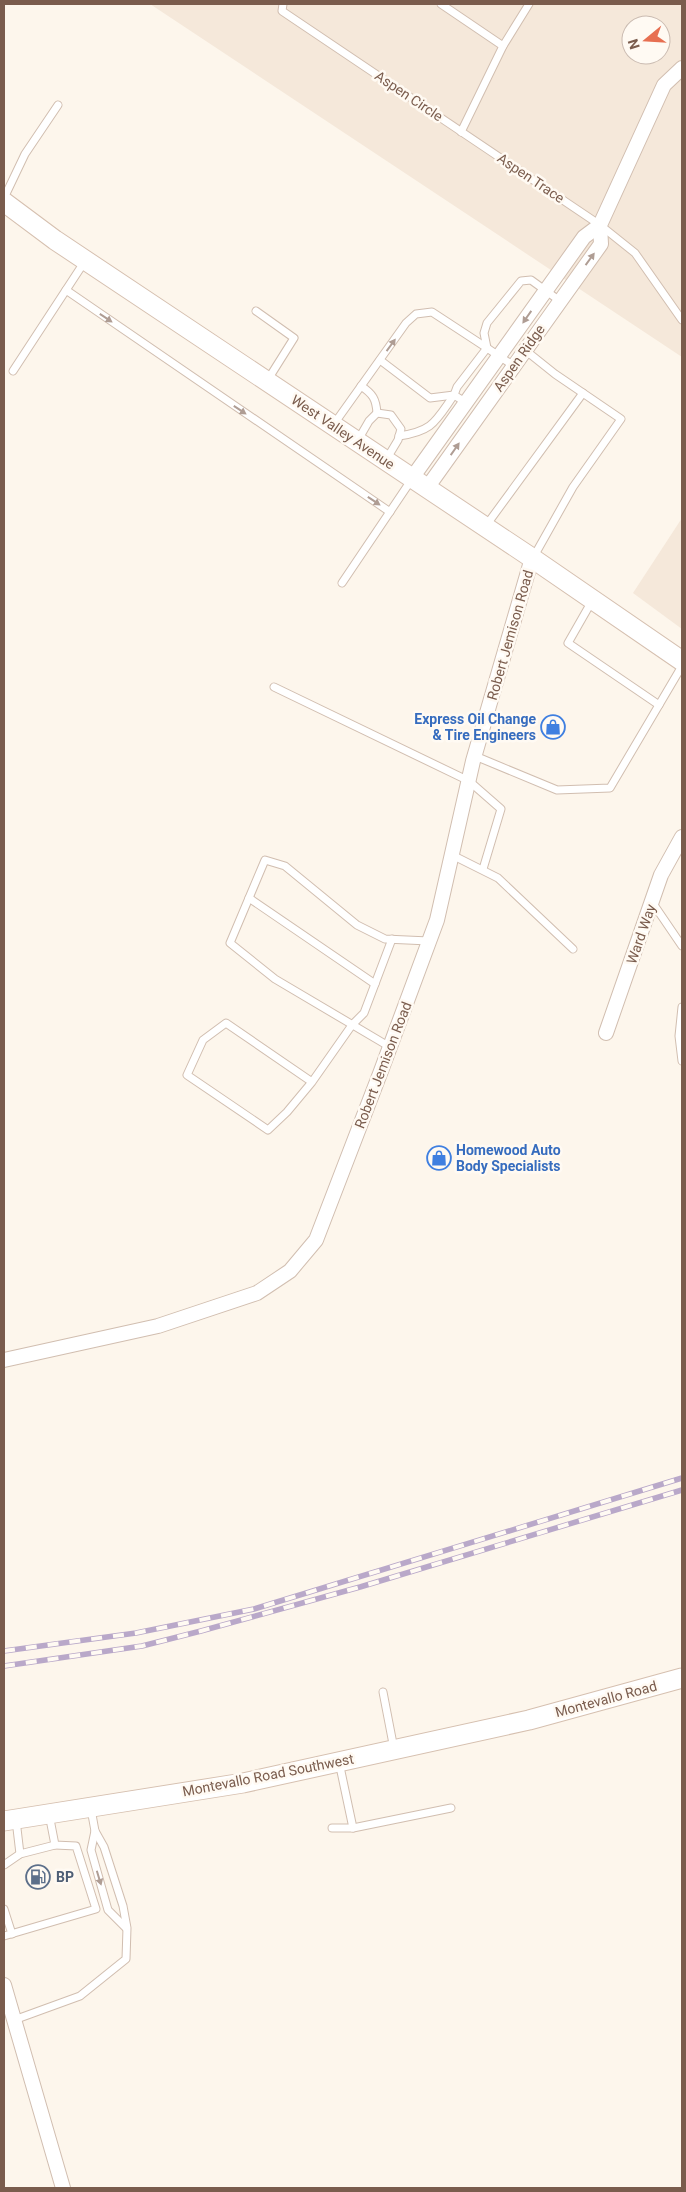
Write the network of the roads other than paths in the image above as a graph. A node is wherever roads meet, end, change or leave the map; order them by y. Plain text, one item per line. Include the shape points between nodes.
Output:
1 (283, 4) edge
2 (442, 4) edge
3 (529, 4) edge
4 (503, 46) junction
5 (682, 68) edge
6 (58, 105) dead end
7 (462, 132) junction
8 (4, 198) edge
9 (4, 202) edge
10 (600, 225) junction
11 (85, 261) junction
12 (564, 265) junction
13 (578, 276) junction
14 (66, 290) junction
15 (546, 290) junction
16 (560, 301) junction
17 (256, 311) dead end
18 (682, 320) edge
19 (511, 339) junction
20 (487, 348) junction
21 (526, 350) junction
22 (499, 356) junction
23 (380, 360) junction
24 (514, 366) junction
25 (14, 371) dead end
26 (267, 381) junction
27 (361, 386) junction
28 (583, 393) junction
29 (459, 399) junction
30 (377, 413) junction
31 (334, 426) junction
32 (399, 436) junction
33 (357, 442) junction
34 (386, 460) junction
35 (419, 483) junction
36 (390, 512) junction
37 (485, 527) junction
38 (532, 558) junction
39 (342, 582) dead end
40 (593, 600) junction
41 (682, 661) edge
42 (682, 666) edge
43 (274, 687) dead end
44 (659, 705) junction
45 (475, 756) junction
46 (468, 781) junction
47 (682, 837) edge
48 (452, 856) junction
49 (483, 869) junction
50 (249, 898) junction
51 (652, 901) junction
52 (392, 939) junction
53 (429, 941) junction
54 (682, 946) edge
55 (573, 949) dead end
56 (375, 984) junction
57 (682, 1007) edge
58 (352, 1025) junction
59 (606, 1033) dead end
60 (390, 1047) junction
61 (682, 1061) edge
62 (312, 1082) junction
63 (4, 1360) edge
64 (677, 1682) edge
65 (384, 1692) dead end
66 (529, 1720) joint
67 (394, 1750) junction
68 (338, 1762) junction
69 (90, 1807) junction
70 (451, 1808) dead end
71 (49, 1814) junction
72 (10, 1820) edge
73 (332, 1828) dead end
74 (353, 1828) junction
75 (94, 1831) junction
76 (55, 1845) junction
77 (20, 1854) junction
78 (4, 1865) edge
79 (4, 1909) edge
80 (126, 1928) junction
81 (12, 1934) junction
82 (4, 1936) edge
83 (4, 1985) edge
84 (14, 2020) junction
85 (63, 2188) edge

1 - 7 lane, Aspen Circle via 282,11
2 - 4 lane
3 - 4 lane
4 - 7 lane
5 - 10 street, Aspen Ridge via 664,85
6 - 8 lane via 25,154
7 - 10 lane, Aspen Trace
9 - 11 street, West Valley Avenue
10 - 12 street, Aspen Ridge via 584,237
13 -> 10 street, Aspen Ridge via 601,244
10 - 18 lane, Aspen Trace via 635,253
11 - 14 lane
11 - 26 street, West Valley Avenue
12 - 13 street
12 - 15 street, Aspen Ridge
13 - 16 street, Aspen Ridge
14 - 25 lane
14 -> 36 lane
15 - 16 lane
15 -> 19 street, Aspen Ridge
15 - 20 lane via 531,280 521,281 486,323
16 - 21 street, Aspen Ridge
17 - 26 lane via 294,338
19 - 21 street
19 - 22 street, Aspen Ridge
20 - 22 lane
23 -> 20 lane via 406,323 416,314 432,312
20 - 29 lane via 457,387
21 - 24 street, Aspen Ridge
21 - 28 lane
22 - 24 lane
22 - 29 street, Aspen Ridge
23 - 27 lane
23 - 29 lane via 430,398
35 -> 24 street, Aspen Ridge
26 - 31 street, West Valley Avenue
27 - 30 lane via 373,394
27 - 31 lane
28 - 37 lane
28 - 38 lane via 621,419 573,487
29 - 32 lane via 431,427 417,434
29 - 35 street, Aspen Ridge
30 - 32 lane via 391,416 401,430
30 - 33 lane
31 - 33 street, West Valley Avenue
32 - 34 lane
33 - 34 street, West Valley Avenue
34 - 35 street, West Valley Avenue
35 - 36 lane
35 - 37 street, West Valley Avenue
36 - 39 lane
37 - 38 street, West Valley Avenue
38 - 40 street, West Valley Avenue
38 - 45 street, Robert Jemison Road
40 - 41 street, West Valley Avenue
40 - 44 lane via 568,643
42 - 44 lane
43 - 46 lane
44 - 45 lane via 610,788 557,790
45 - 46 street, Robert Jemison Road
46 - 48 street, Robert Jemison Road
46 - 49 lane via 501,810
47 - 51 street, Ward Way via 661,875
48 - 49 lane
48 - 53 street, Robert Jemison Road
49 - 55 lane via 498,878
50 - 52 lane via 265,860 285,866 358,925 385,939
50 - 56 lane
50 - 58 lane via 230,943 275,979
51 - 54 lane
51 - 59 street, Ward Way
52 - 53 lane
52 - 56 lane
53 - 60 street, Robert Jemison Road
56 - 58 lane via 364,1013
57 - 61 lane via 679,1036
58 - 60 lane
58 - 62 lane
60 - 63 street, Robert Jemison Road via 316,1240 290,1271 257,1293 158,1326
62 - 62 lane via 226,1023 203,1040 187,1075 268,1130
64 - 66 street, Montevallo Road
65 - 67 lane
66 - 67 street, Montevallo Road Southwest
67 - 68 street, Montevallo Road Southwest
68 - 69 street, Montevallo Road Southwest via 243,1783
68 - 74 lane
69 - 71 street, Montevallo Road Southwest
69 - 75 lane
70 - 74 lane
71 - 72 street, Montevallo Road Southwest
71 - 76 lane
72 - 77 lane
73 - 74 lane
75 - 80 lane via 104,1846 123,1906
75 -> 80 lane via 90,1850 108,1910
76 - 77 lane
76 - 81 lane via 76,1846 96,1909
77 - 78 lane
79 - 81 lane
80 - 84 lane via 126,1958 80,1996
81 - 82 lane
83 - 84 street
84 - 85 street

